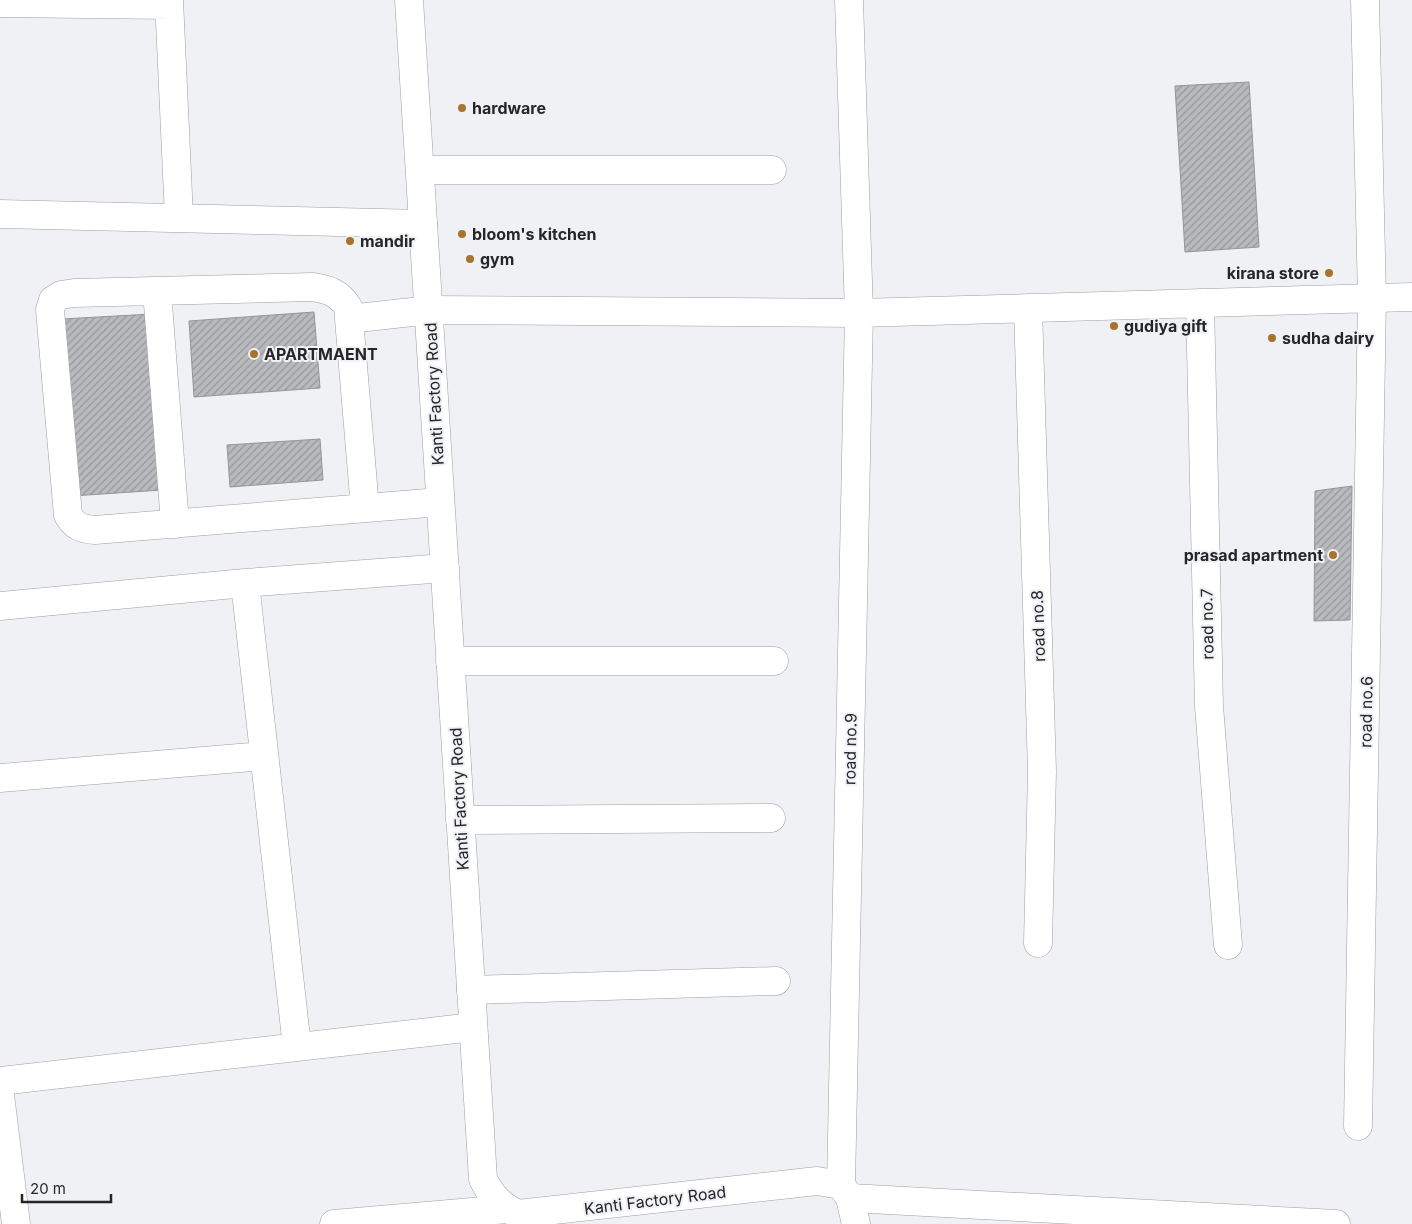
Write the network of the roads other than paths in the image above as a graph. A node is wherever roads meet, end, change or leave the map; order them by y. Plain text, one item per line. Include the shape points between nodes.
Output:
1 (409, 0) edge
2 (848, 0) edge
3 (1365, 0) edge
4 (11, 2) edge
5 (169, 3) edge
6 (420, 170) junction
7 (772, 170) dead end
8 (0, 214) edge
9 (179, 217) junction
10 (423, 224) junction
11 (157, 291) junction
12 (1412, 297) edge
13 (1372, 298) junction
14 (1200, 303) junction
15 (1028, 308) junction
16 (430, 310) junction
17 (859, 313) junction
18 (349, 319) junction
19 (440, 502) junction
20 (365, 508) junction
21 (174, 524) junction
22 (445, 568) junction
23 (245, 583) junction
24 (0, 606) edge
25 (450, 661) junction
26 (774, 661) dead end
27 (264, 756) junction
28 (0, 778) edge
29 (771, 818) dead end
30 (460, 820) junction
31 (1038, 943) dead end
32 (1228, 945) dead end
33 (776, 980) dead end
34 (471, 990) junction
35 (473, 1027) junction
36 (297, 1047) junction
37 (0, 1081) edge
38 (0, 1096) edge
39 (1358, 1126) dead end
40 (850, 1204) edge
41 (507, 1209) junction
42 (16, 1224) edge
43 (334, 1224) edge
44 (1336, 1224) edge

1 - 6 street, Kanti Factory Road
2 - 17 street, road no.9
3 - 13 street, road no.6
4 - 5 street
5 - 9 street
6 - 7 street
6 - 10 street, Kanti Factory Road
8 - 9 street
9 - 10 street
10 - 16 street, Kanti Factory Road
11 - 18 street via 328,289 342,297
11 - 21 street
11 - 21 street via 61,295 53,300 50,310 68,515 73,524 95,530
12 - 13 street
13 - 14 street
13 - 39 street, road no.6
14 - 15 street
14 - 32 street, road no.7 via 1209,706
15 - 17 street
15 - 31 street, road no.8 via 1042,771
16 - 17 street
16 - 18 street
16 - 19 street, Kanti Factory Road
17 - 40 street, road no.9
18 - 20 street
19 - 20 street
19 - 22 street, Kanti Factory Road
20 - 21 street
22 - 23 street
22 - 25 street, Kanti Factory Road
23 - 24 street
23 - 27 street
25 - 26 street
25 - 30 street, Kanti Factory Road
27 - 28 street
27 - 36 street
29 - 30 street
30 - 34 street, Kanti Factory Road
33 - 34 street
34 - 35 street, Kanti Factory Road
35 - 36 street
35 - 41 street, Kanti Factory Road via 483,1180 490,1194
36 - 37 street
38 - 42 street
40 - 41 street, Kanti Factory Road via 817,1181 538,1213 518,1214
40 - 44 street, Kanti Factory Road
41 - 43 street

